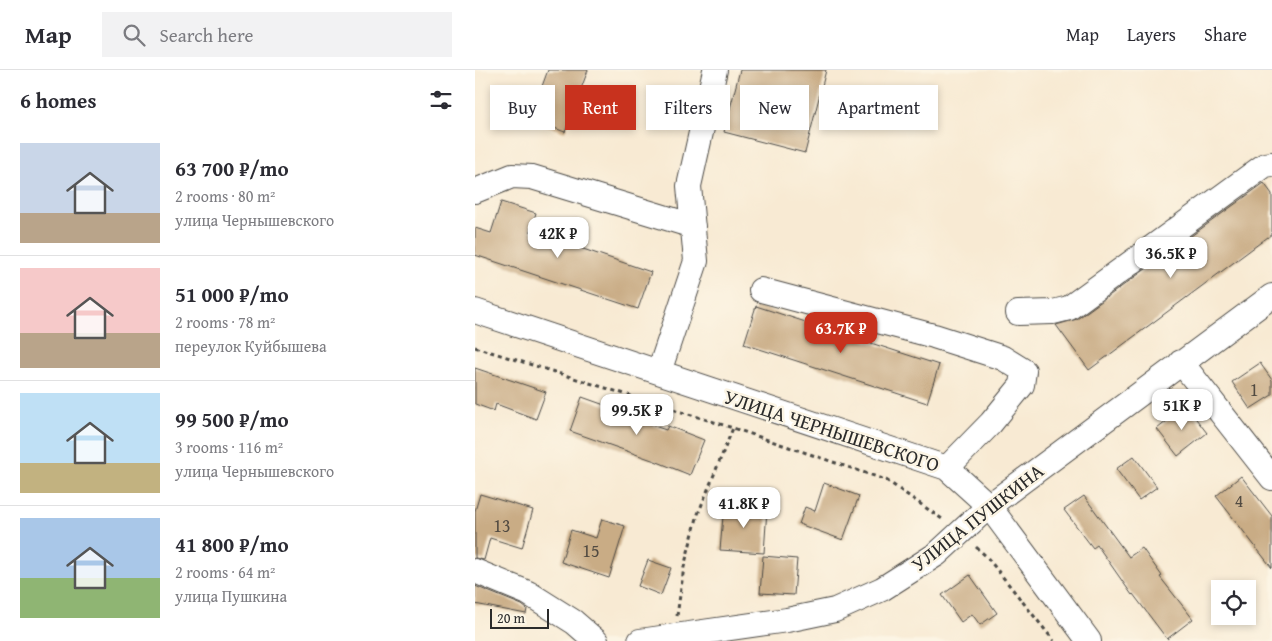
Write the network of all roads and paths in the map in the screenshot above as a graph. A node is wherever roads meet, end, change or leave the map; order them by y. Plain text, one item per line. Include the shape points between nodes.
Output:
1 (715, 70) edge
2 (1272, 164) edge
3 (475, 191) edge
4 (693, 226) junction
5 (761, 290) dead end
6 (1272, 296) edge
7 (475, 311) edge
8 (1018, 313) dead end
9 (475, 347) edge
10 (1181, 362) junction
11 (659, 372) junction
12 (733, 428) junction
13 (947, 468) junction
14 (1272, 478) edge
15 (989, 506) junction
16 (960, 532) junction
17 (475, 571) edge
18 (677, 638) edge
19 (596, 641) edge
20 (640, 641) edge
21 (1053, 641) edge
22 (1089, 641) edge

1 - 4 street via 689,186
2 - 8 street via 1265,164 1069,308
3 - 4 street via 512,176 532,177
4 - 11 street via 696,261
5 - 13 street via 934,336 1003,358 1024,371 1021,386 991,423
6 - 10 street, УЛИЦА ПУШКИНА
7 - 11 street, УЛИЦА ЧЕРНЫШЕВСКОГО
9 - 12 path
10 - 14 street
10 - 15 street, УЛИЦА ПУШКИНА
11 - 13 street, УЛИЦА ЧЕРНЫШЕВСКОГО
12 - 16 path via 887,480
12 - 18 path via 698,514 683,570 677,608
13 - 15 street, УЛИЦА ЧЕРНЫШЕВСКОГО
15 - 16 street, УЛИЦА ПУШКИНА
15 - 22 street, УЛИЦА ЧЕРНЫШЕВСКОГО
16 - 18 street, УЛИЦА ПУШКИНА via 937,554 882,589 835,610
16 - 21 path via 986,556
17 - 19 street via 528,593 574,622
18 - 20 street, УЛИЦА ПУШКИНА

